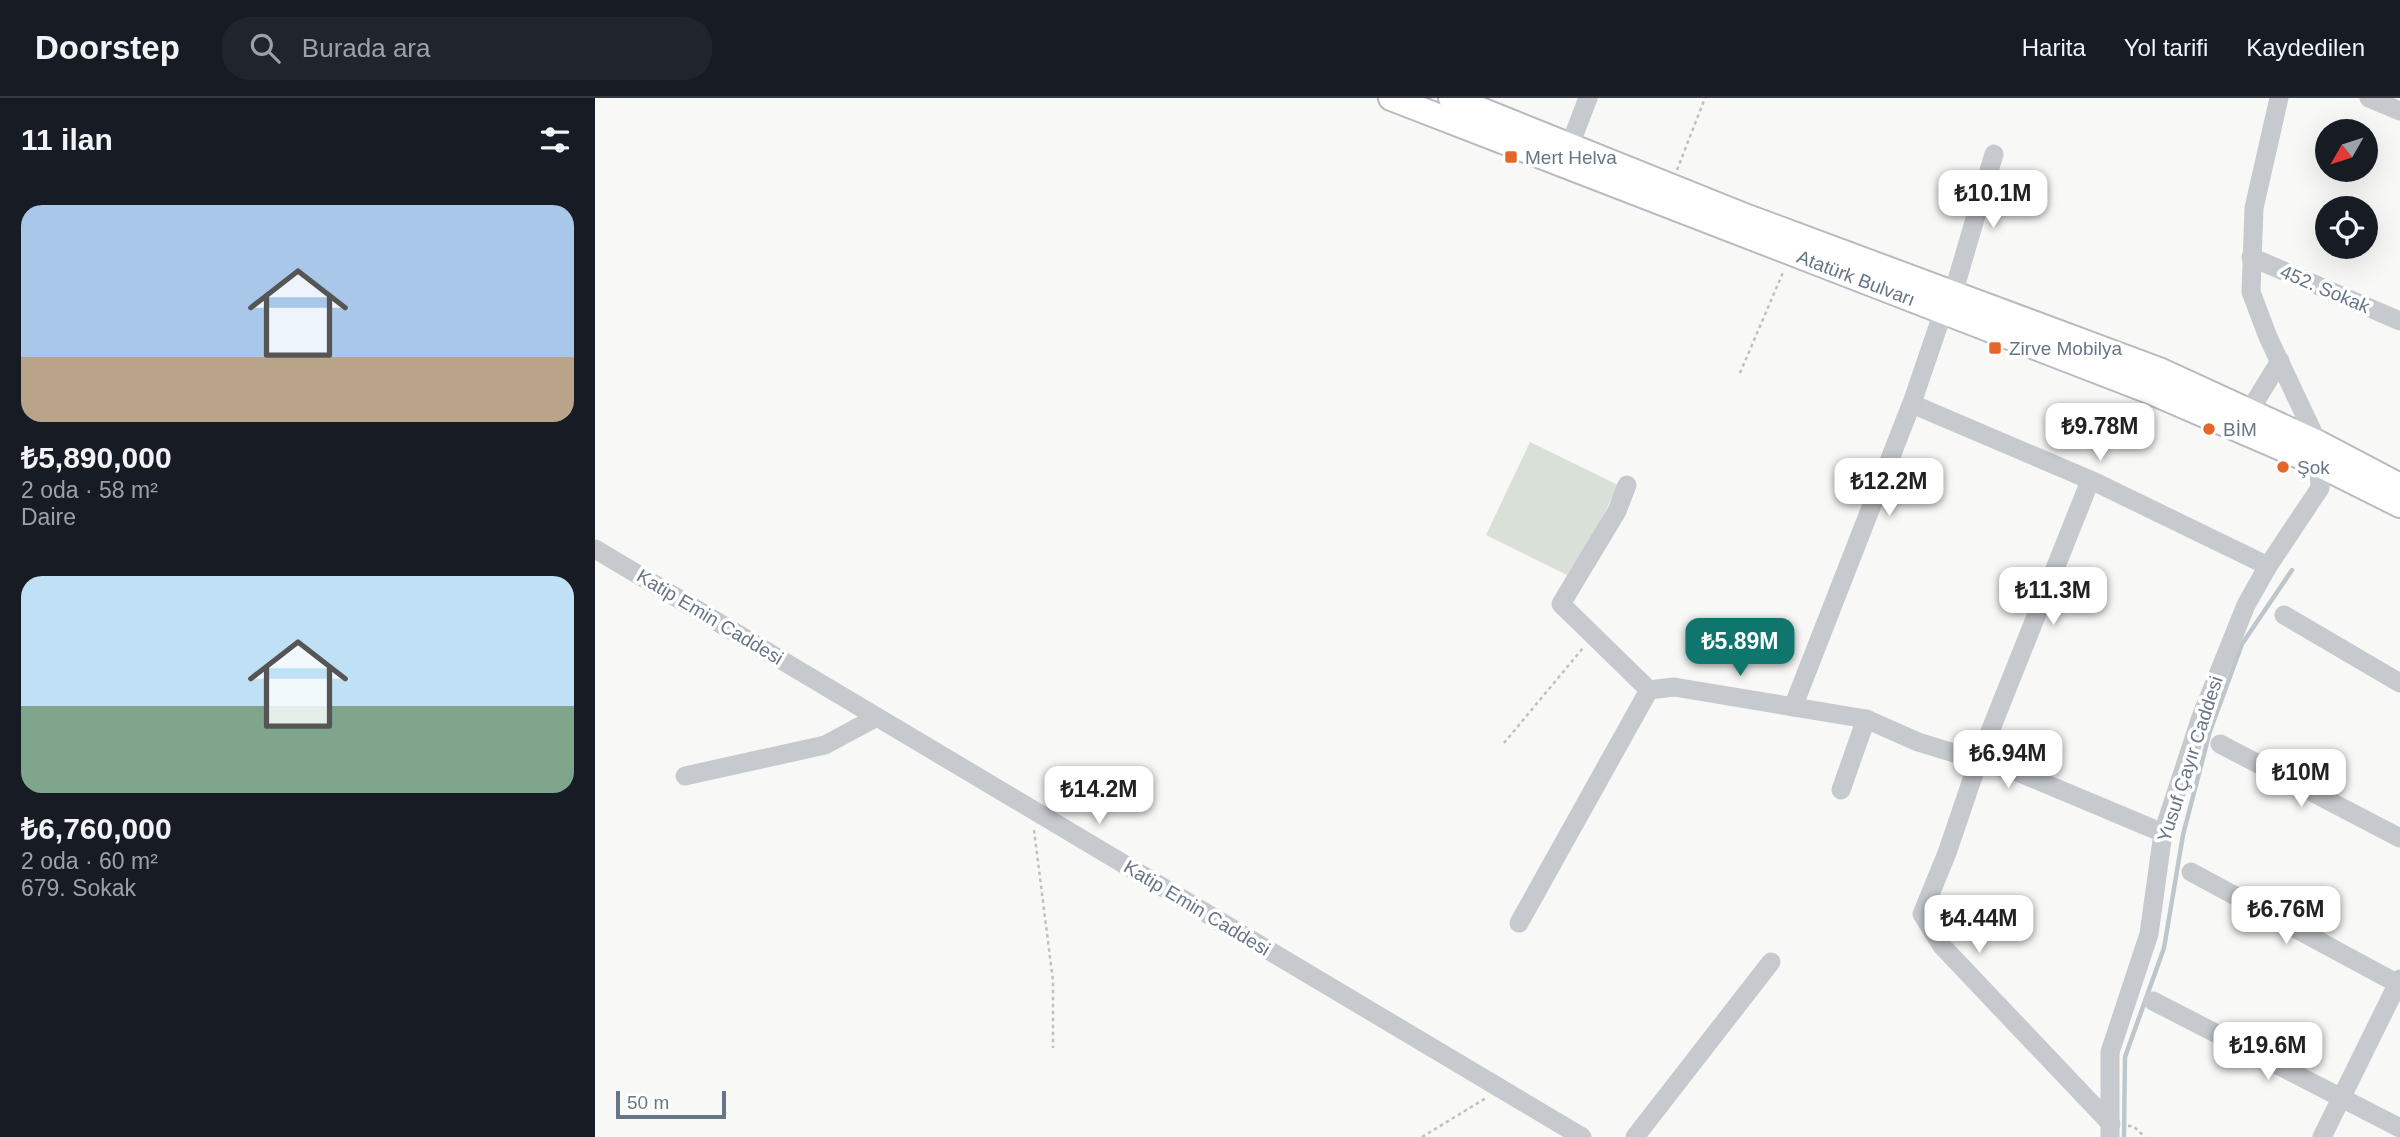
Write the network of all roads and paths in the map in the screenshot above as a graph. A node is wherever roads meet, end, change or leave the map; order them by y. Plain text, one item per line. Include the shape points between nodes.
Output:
1 (1391, 98) edge
2 (1451, 98) edge
3 (1588, 98) edge
4 (1705, 98) edge
5 (2279, 98) edge
6 (2369, 98) edge
7 (2400, 111) edge
8 (1570, 145) junction
9 (1994, 153) dead end
10 (1671, 186) junction
11 (1792, 253) junction
12 (2251, 257) junction
13 (1948, 303) junction
14 (2398, 315) edge
15 (2280, 361) junction
16 (1739, 373) dead end
17 (1912, 404) junction
18 (2244, 420) junction
19 (2318, 454) junction
20 (2090, 481) junction
21 (1627, 485) dead end
22 (2400, 486) edge
23 (2400, 505) edge
24 (595, 549) edge
25 (2268, 566) junction
26 (2284, 615) dead end
27 (1594, 634) junction
28 (2400, 683) edge
29 (1649, 690) junction
30 (1793, 707) junction
31 (877, 717) junction
32 (1865, 719) junction
33 (1504, 743) dead end
34 (2220, 744) dead end
35 (1979, 759) junction
36 (685, 776) dead end
37 (1841, 790) dead end
38 (1031, 809) junction
39 (2163, 833) junction
40 (2400, 838) edge
41 (2192, 872) dead end
42 (1519, 923) dead end
43 (1771, 962) dead end
44 (2399, 982) edge
45 (2153, 1001) dead end
46 (1053, 1048) dead end
47 (1501, 1089) junction
48 (2341, 1097) junction
49 (2131, 1126) dead end
50 (2400, 1128) edge
51 (2111, 1130) edge
52 (1422, 1137) edge
53 (1582, 1137) edge
54 (1635, 1137) edge
55 (2145, 1137) edge
56 (2322, 1137) edge

1 - 11 main road, Atatürk Bulvarı
2 - 8 main road, Atatürk Bulvarı
3 - 8 street
4 - 10 path
5 - 12 street via 2255,208
6 - 7 street
8 - 10 main road, Atatürk Bulvarı
9 - 13 street
10 - 13 main road, Atatürk Bulvarı
11 - 13 main road, Atatürk Bulvarı
11 - 16 path
12 - 14 street, 452. Sokak
12 - 15 street via 2251,292
13 - 17 street
13 - 18 main road, Atatürk Bulvarı via 2159,370
15 - 18 street
15 - 19 street
17 - 20 street
17 - 30 street
18 - 19 main road, Atatürk Bulvarı
19 - 22 main road
19 - 23 main road
19 - 25 street, Yusuf Çayır Caddesi via 2320,488
20 - 25 street
20 - 35 street
21 - 27 street via 1617,511 1561,604
24 - 31 street, Katip Emin Caddesi
25 - 39 street, Yusuf Çayır Caddesi via 2221,665
26 - 28 street
27 - 29 street
27 - 33 path
29 - 30 street via 1674,687
29 - 42 street
30 - 32 street
31 - 36 street via 825,745
31 - 38 street, Katip Emin Caddesi
32 - 35 street via 1918,742
32 - 37 street
34 - 40 street
35 - 39 street
35 - 51 street via 1922,914 1942,946
38 - 46 path via 1053,981
38 - 47 street, Katip Emin Caddesi
39 - 51 street, Yusuf Çayır Caddesi via 2149,933 2110,1052
41 - 44 street
43 - 54 street
44 - 48 street
45 - 48 street
47 - 52 path
47 - 53 street, Katip Emin Caddesi
48 - 50 street
48 - 56 street
49 - 55 path

